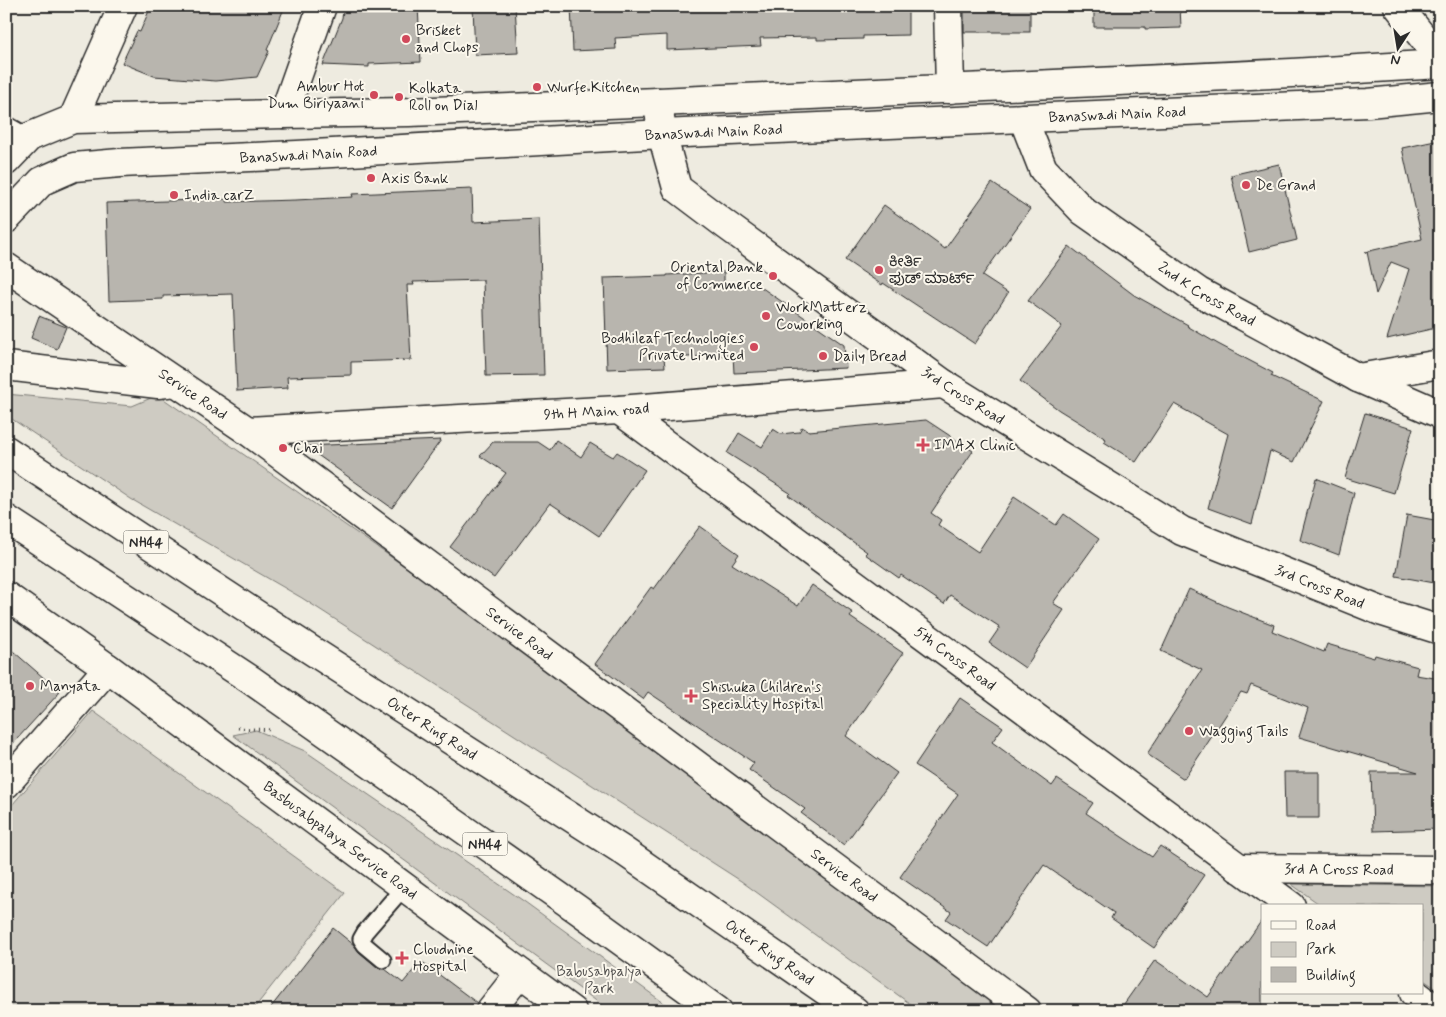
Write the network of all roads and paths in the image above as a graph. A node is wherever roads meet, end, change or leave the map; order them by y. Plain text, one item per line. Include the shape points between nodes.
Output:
1 (123, 6) edge
2 (322, 6) edge
3 (948, 6) edge
4 (1398, 6) edge
5 (1440, 59) edge
6 (1440, 64) edge
7 (950, 89) junction
8 (1440, 96) edge
9 (658, 102) junction
10 (284, 114) junction
11 (1023, 118) junction
12 (73, 119) junction
13 (18, 130) edge
14 (662, 134) junction
15 (6, 160) edge
16 (6, 220) edge
17 (6, 267) edge
18 (1440, 364) edge
19 (6, 366) edge
20 (1358, 378) junction
21 (176, 382) junction
22 (944, 384) junction
23 (618, 410) junction
24 (1440, 414) edge
25 (248, 430) junction
26 (6, 450) edge
27 (6, 519) edge
28 (7, 598) edge
29 (1440, 630) edge
30 (108, 668) junction
31 (232, 728) dead end
32 (276, 730) dead end
33 (6, 784) edge
34 (1238, 868) junction
35 (1440, 870) edge
36 (404, 887) junction
37 (1288, 904) edge
38 (383, 960) dead end
39 (520, 972) junction
40 (1415, 994) edge
41 (490, 1011) edge
42 (572, 1011) edge
43 (718, 1011) edge
44 (854, 1011) edge
45 (1027, 1011) edge
46 (1438, 1011) edge

1 - 12 main road
2 - 10 main road
3 - 7 main road
4 - 5 main road
6 - 7 main road
7 - 9 main road
8 - 11 main road, Banaswadi Main Road via 1368,103
9 - 10 main road
9 - 14 main road, 3rd Cross Road
10 - 12 main road
11 - 14 main road, Banaswadi Main Road
11 - 20 main road, 2nd K Cross Road via 1043,169 1083,211 1199,292
12 - 13 main road
13 - 15 main road
14 - 16 main road, Banaswadi Main Road via 74,167 42,181
14 - 22 main road, 3rd Cross Road via 678,188
17 - 21 main road, Service Road
18 - 20 main road
19 - 21 main road via 158,384
20 - 24 main road, 2nd K Cross Road
21 - 25 main road, Service Road
22 - 23 main road, 9th H Main road
22 - 29 main road, 3rd Cross Road via 1182,531 1383,612
23 - 25 main road, 9th H Main road
23 - 34 main road, 5th Cross Road
25 - 45 main road, Service Road
26 - 44 main road, Outer Ring Road / NH44 via 622,850
27 - 43 main road, NH44 via 251,680
28 - 30 main road, Basbusabpalaya Service Road
30 - 33 main road
30 - 36 main road, Basbusabpalaya Service Road
31 - 32 path
34 - 35 main road, 3rd A Cross Road
34 - 37 main road, 5th Cross Road
36 - 38 lane via 362,939
36 - 39 main road, Basbusabpalaya Service Road
39 - 41 main road
39 - 42 main road, Basbusabpalaya Service Road
40 - 46 main road

